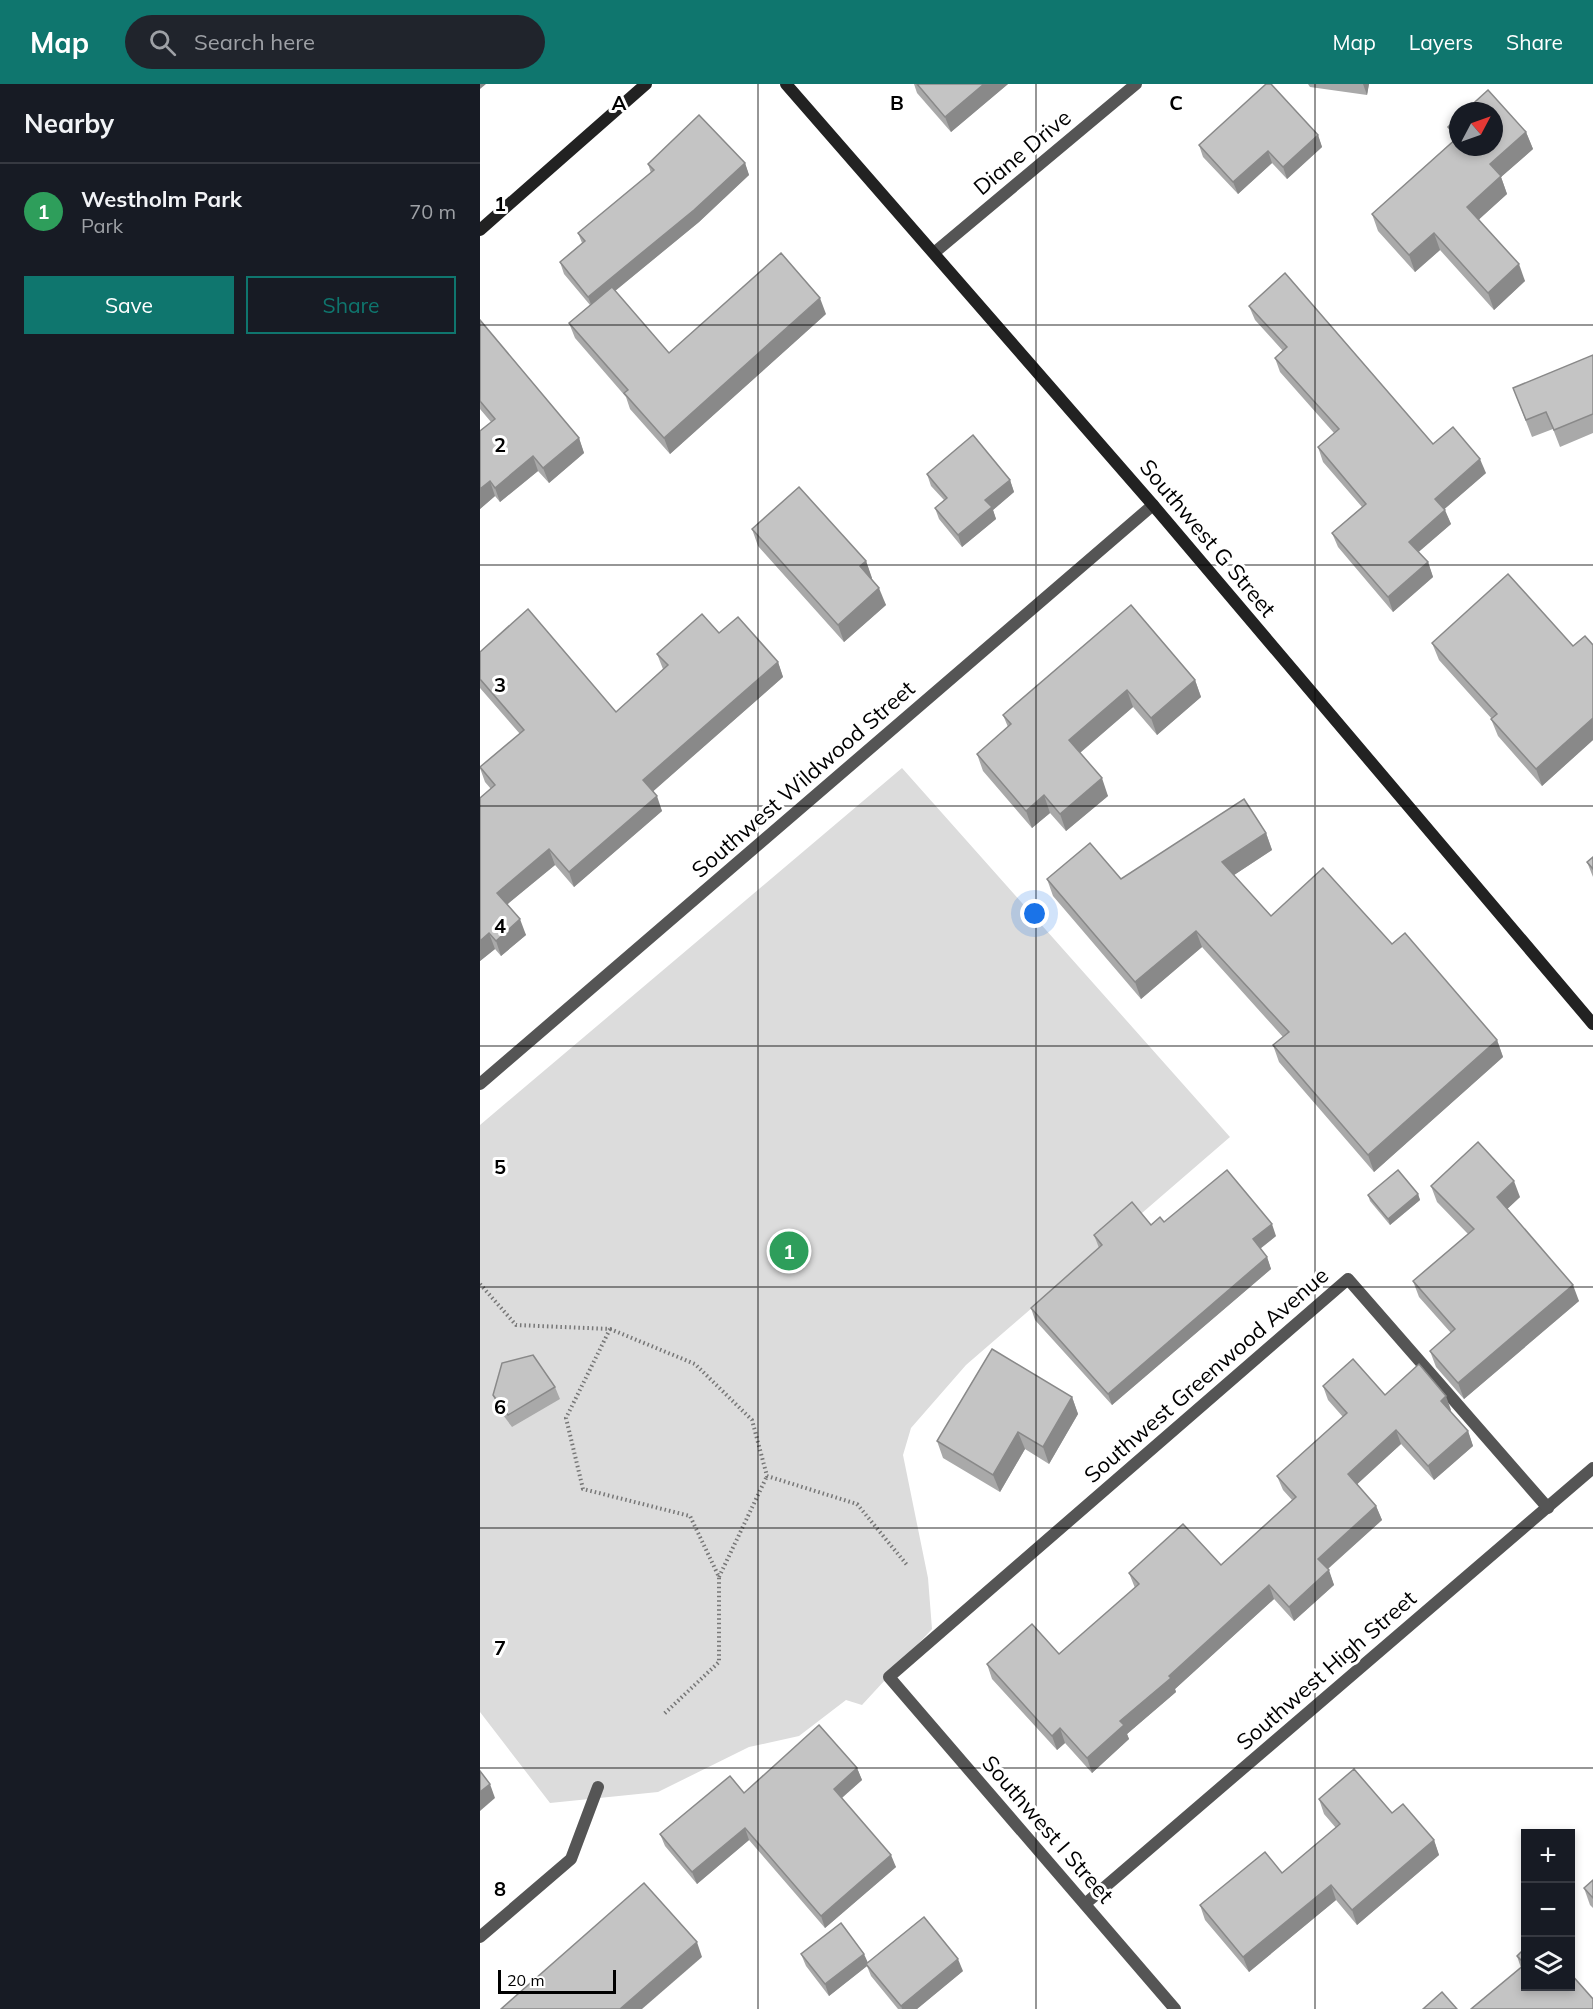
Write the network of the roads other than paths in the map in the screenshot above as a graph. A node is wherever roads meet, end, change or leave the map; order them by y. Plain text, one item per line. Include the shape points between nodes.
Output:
1 (646, 84) edge
2 (786, 84) edge
3 (1136, 84) edge
4 (480, 230) edge
5 (935, 252) junction
6 (1153, 506) junction
7 (1593, 1024) edge
8 (480, 1084) edge
9 (1593, 1468) edge
10 (1548, 1508) junction
11 (889, 1677) joint
12 (598, 1787) dead end
13 (1085, 1904) junction
14 (480, 1937) edge
15 (1175, 2009) edge

1 - 4 main road
2 - 5 main road, Southwest G Street
3 - 5 street, Diane Drive
5 - 6 main road, Southwest G Street
6 - 7 main road, Southwest G Street
6 - 8 street, Southwest Wildwood Street
9 - 10 street, Southwest High Street
10 - 11 street, Southwest Greenwood Avenue via 1348,1279
10 - 13 street, Southwest High Street
11 - 13 street, Southwest I Street
12 - 14 street via 571,1859
13 - 15 street, Southwest I Street

